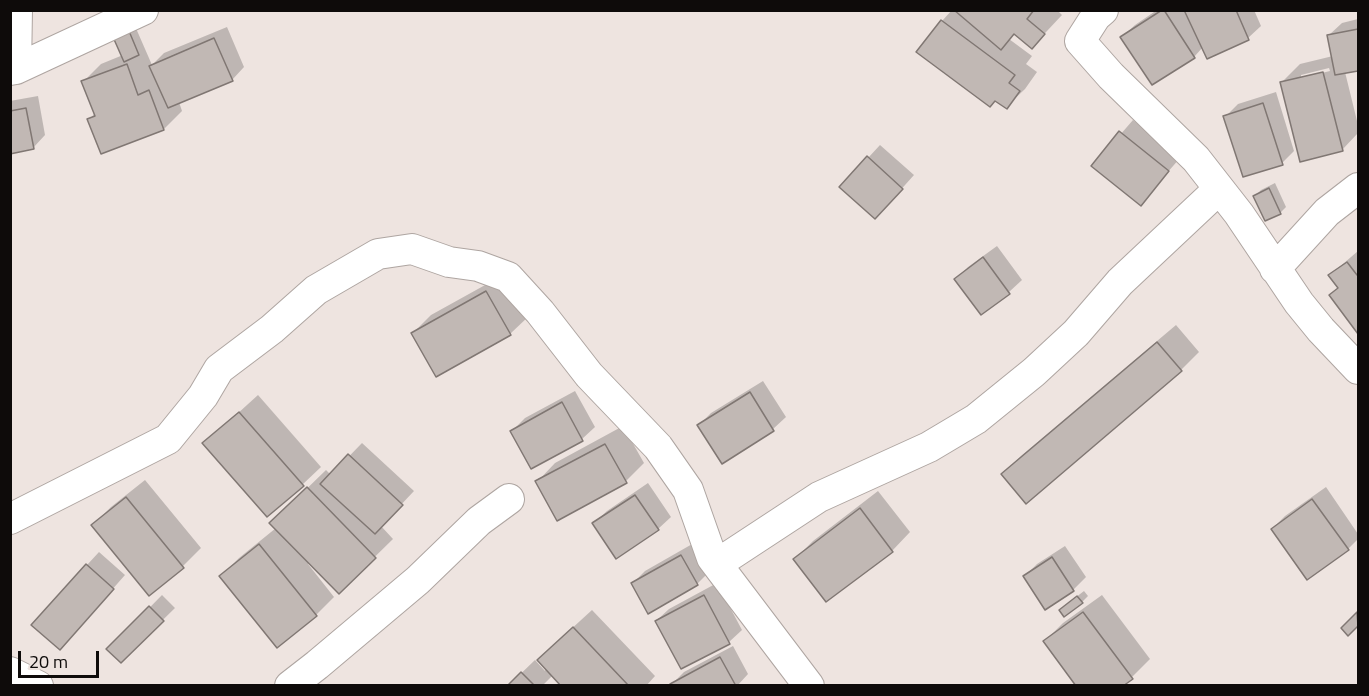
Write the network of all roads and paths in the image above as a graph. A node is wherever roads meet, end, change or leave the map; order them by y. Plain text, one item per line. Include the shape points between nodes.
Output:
1 (17, 10) edge
2 (143, 10) edge
3 (1103, 10) edge
4 (13, 70) edge
5 (1359, 188) edge
6 (1219, 189) junction
7 (1275, 269) junction
8 (1359, 369) edge
9 (509, 499) dead end
10 (10, 519) edge
11 (717, 564) junction
12 (10, 672) edge
13 (38, 686) edge
14 (290, 686) edge
15 (809, 686) edge

1 - 4 street
2 - 4 street
3 - 6 street via 1080,41 1196,159
5 - 7 street via 1327,212
6 - 7 street
6 - 11 street via 1120,282 1076,333 976,418 929,447 819,497
7 - 8 street via 1313,321
9 - 14 street
10 - 11 street via 168,439 219,369 316,291 378,254 412,249 508,277 589,375 658,447 688,490
11 - 15 street
12 - 13 street

